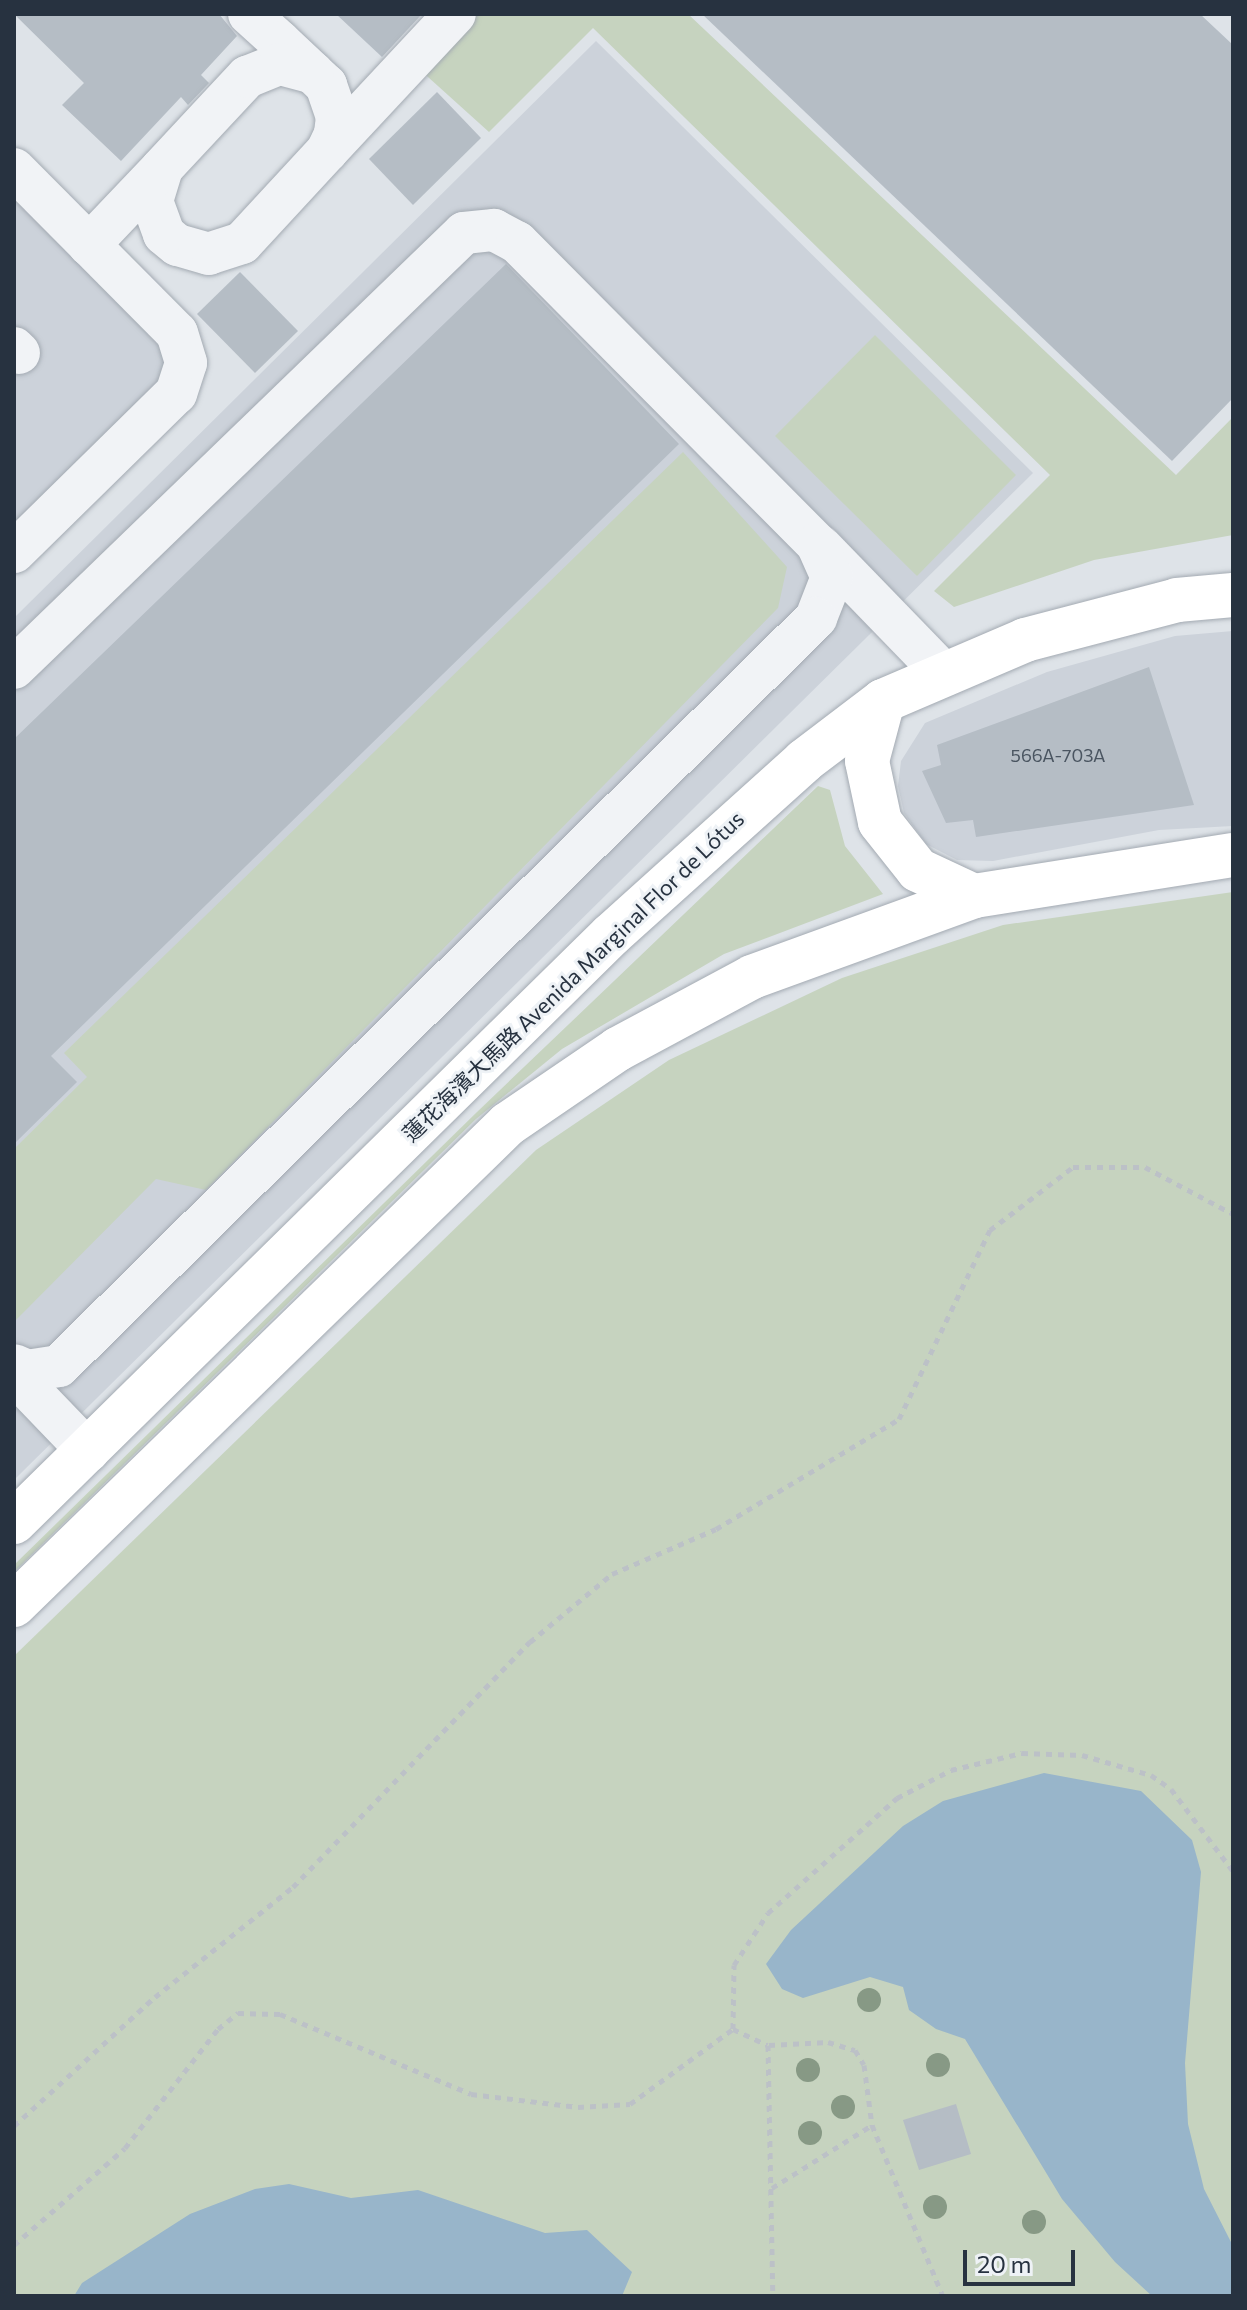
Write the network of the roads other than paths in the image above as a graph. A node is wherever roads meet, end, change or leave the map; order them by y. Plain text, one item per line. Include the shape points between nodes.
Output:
1 (248, 14) edge
2 (455, 14) edge
3 (247, 77) junction
4 (319, 79) junction
5 (391, 82) junction
6 (327, 151) junction
7 (162, 168) junction
8 (14, 169) edge
9 (89, 245) junction
10 (817, 544) junction
11 (14, 552) edge
12 (1233, 595) edge
13 (14, 668) edge
14 (945, 675) junction
15 (883, 701) junction
16 (1233, 855) edge
17 (974, 896) junction
18 (14, 1365) edge
19 (14, 1374) edge
20 (88, 1451) junction
21 (14, 1522) edge
22 (14, 1605) edge

1 - 3 street via 257,43
1 - 4 street
2 - 5 street
3 - 4 street via 280,64
3 - 7 street
4 - 5 street via 359,94
4 - 6 street via 337,117
5 - 6 street
6 - 7 street via 242,243 209,254 192,252 164,234 152,201
7 - 9 street
8 - 9 street
9 - 11 street via 177,333 186,363 183,379
10 - 13 street via 517,242 494,230 464,233
10 - 14 street
10 - 18 street via 832,577 816,618 59,1366 28,1371
12 - 14 main road, 蓮花海濱大馬路 Avenida Marginal Flor de Lótus via 1177,600 1025,640
14 - 15 main road, 蓮花海濱大馬路 Avenida Marginal Flor de Lótus
15 - 17 main road via 867,761 880,822 918,870
15 - 20 main road, 蓮花海濱大馬路 Avenida Marginal Flor de Lótus via 703,848
16 - 17 main road
17 - 22 main road via 752,977 618,1049 508,1124
19 - 20 street
20 - 21 main road, 蓮花海濱大馬路 Avenida Marginal Flor de Lótus

